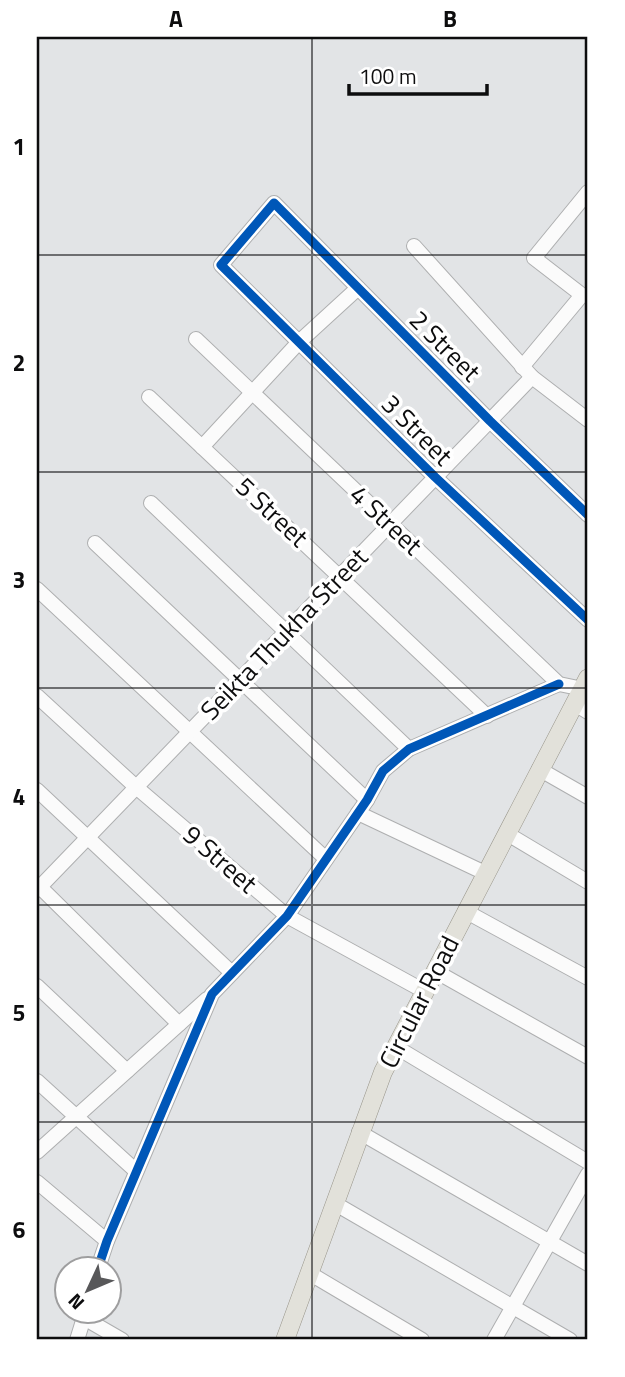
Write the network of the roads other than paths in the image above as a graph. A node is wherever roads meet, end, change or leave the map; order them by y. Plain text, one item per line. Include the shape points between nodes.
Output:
1 (588, 192) edge
2 (414, 246) dead end
3 (221, 265) joint
4 (358, 288) junction
5 (196, 340) dead end
6 (299, 342) junction
7 (527, 372) junction
8 (251, 392) junction
9 (149, 397) dead end
10 (588, 420) edge
11 (490, 421) junction
12 (202, 447) junction
13 (435, 477) junction
14 (151, 503) dead end
15 (588, 515) edge
16 (390, 524) junction
17 (95, 543) dead end
18 (340, 576) junction
19 (37, 589) edge
20 (588, 620) edge
21 (286, 632) junction
22 (240, 679) junction
23 (559, 684) junction
24 (37, 696) edge
25 (583, 696) edge
26 (487, 716) junction
27 (189, 732) junction
28 (409, 749) junction
29 (539, 769) junction
30 (136, 787) junction
31 (37, 790) edge
32 (588, 797) edge
33 (367, 800) junction
34 (358, 813) junction
35 (506, 833) junction
36 (88, 838) junction
37 (326, 859) junction
38 (485, 873) junction
39 (588, 882) edge
40 (38, 889) edge
41 (465, 911) junction
42 (287, 916) junction
43 (435, 971) junction
44 (232, 973) junction
45 (588, 978) edge
46 (37, 986) edge
47 (424, 991) junction
48 (212, 994) junction
49 (179, 1024) junction
50 (396, 1047) junction
51 (588, 1057) edge
52 (127, 1071) junction
53 (37, 1081) edge
54 (75, 1118) junction
55 (359, 1132) junction
56 (37, 1153) edge
57 (588, 1162) edge
58 (136, 1171) junction
59 (588, 1174) edge
60 (37, 1182) edge
61 (334, 1203) junction
62 (107, 1241) junction
63 (550, 1242) junction
64 (103, 1254) edge
65 (588, 1264) edge
66 (309, 1273) junction
67 (514, 1307) junction
68 (98, 1324) edge
69 (122, 1340) edge
70 (285, 1340) edge
71 (422, 1340) edge
72 (494, 1340) edge
73 (570, 1340) edge

1 - 7 street, Seikta Thukha Street via 534,258 582,295
2 - 7 street
3 - 4 street, 2 Street via 274,203
3 - 6 street, 3 Street
4 - 6 street
4 - 11 street, 2 Street
5 - 8 street, 4 Street
6 - 8 street
6 - 13 street, 3 Street
7 - 10 street
7 - 11 street, Seikta Thukha Street
8 - 12 street
8 - 16 street, 4 Street
9 - 12 street, 5 Street
11 - 13 street, Seikta Thukha Street
11 - 15 street, 2 Street
12 - 18 street, 5 Street
13 - 16 street, Seikta Thukha Street
13 - 20 street, 3 Street
14 - 21 street
16 - 18 street, Seikta Thukha Street
16 - 23 street, 4 Street
17 - 22 street
18 - 21 street, Seikta Thukha Street
18 - 26 street, 5 Street
19 - 27 street
21 - 22 street, Seikta Thukha Street
21 - 28 street
22 - 27 street, Seikta Thukha Street
22 - 33 street
23 - 25 street
23 - 26 street
24 - 30 street, 9 Street
25 - 29 main road, Circular Road
26 - 28 street
27 - 30 street, Seikta Thukha Street
27 - 37 street
28 - 33 street via 383,771
29 - 32 street
29 - 35 main road, Circular Road
30 - 36 street, Seikta Thukha Street
30 - 42 street, 9 Street
31 - 36 street
33 - 34 street
34 - 37 street
34 - 38 street
35 - 38 main road, Circular Road
35 - 39 street
36 - 40 street, Seikta Thukha Street
36 - 44 street
37 - 42 street
38 - 41 main road, Circular Road
40 - 49 street
41 - 43 main road, Circular Road
41 - 45 street
42 - 44 street
42 - 47 street, 9 Street
43 - 47 main road, Circular Road
43 - 51 street
44 - 48 street
46 - 52 street
47 - 50 main road, Circular Road
48 - 49 street
48 - 58 street
49 - 52 street
50 - 55 main road, Circular Road
50 - 57 street
52 - 54 street
53 - 54 street
54 - 56 street
54 - 58 street
55 - 61 main road, Circular Road
55 - 63 street
58 - 62 street
59 - 63 street
60 - 62 street
61 - 66 main road, Circular Road
61 - 67 street
62 - 64 street
63 - 65 street
63 - 67 street
66 - 70 main road, Circular Road
66 - 71 street
67 - 72 street
67 - 73 street
68 - 69 street

